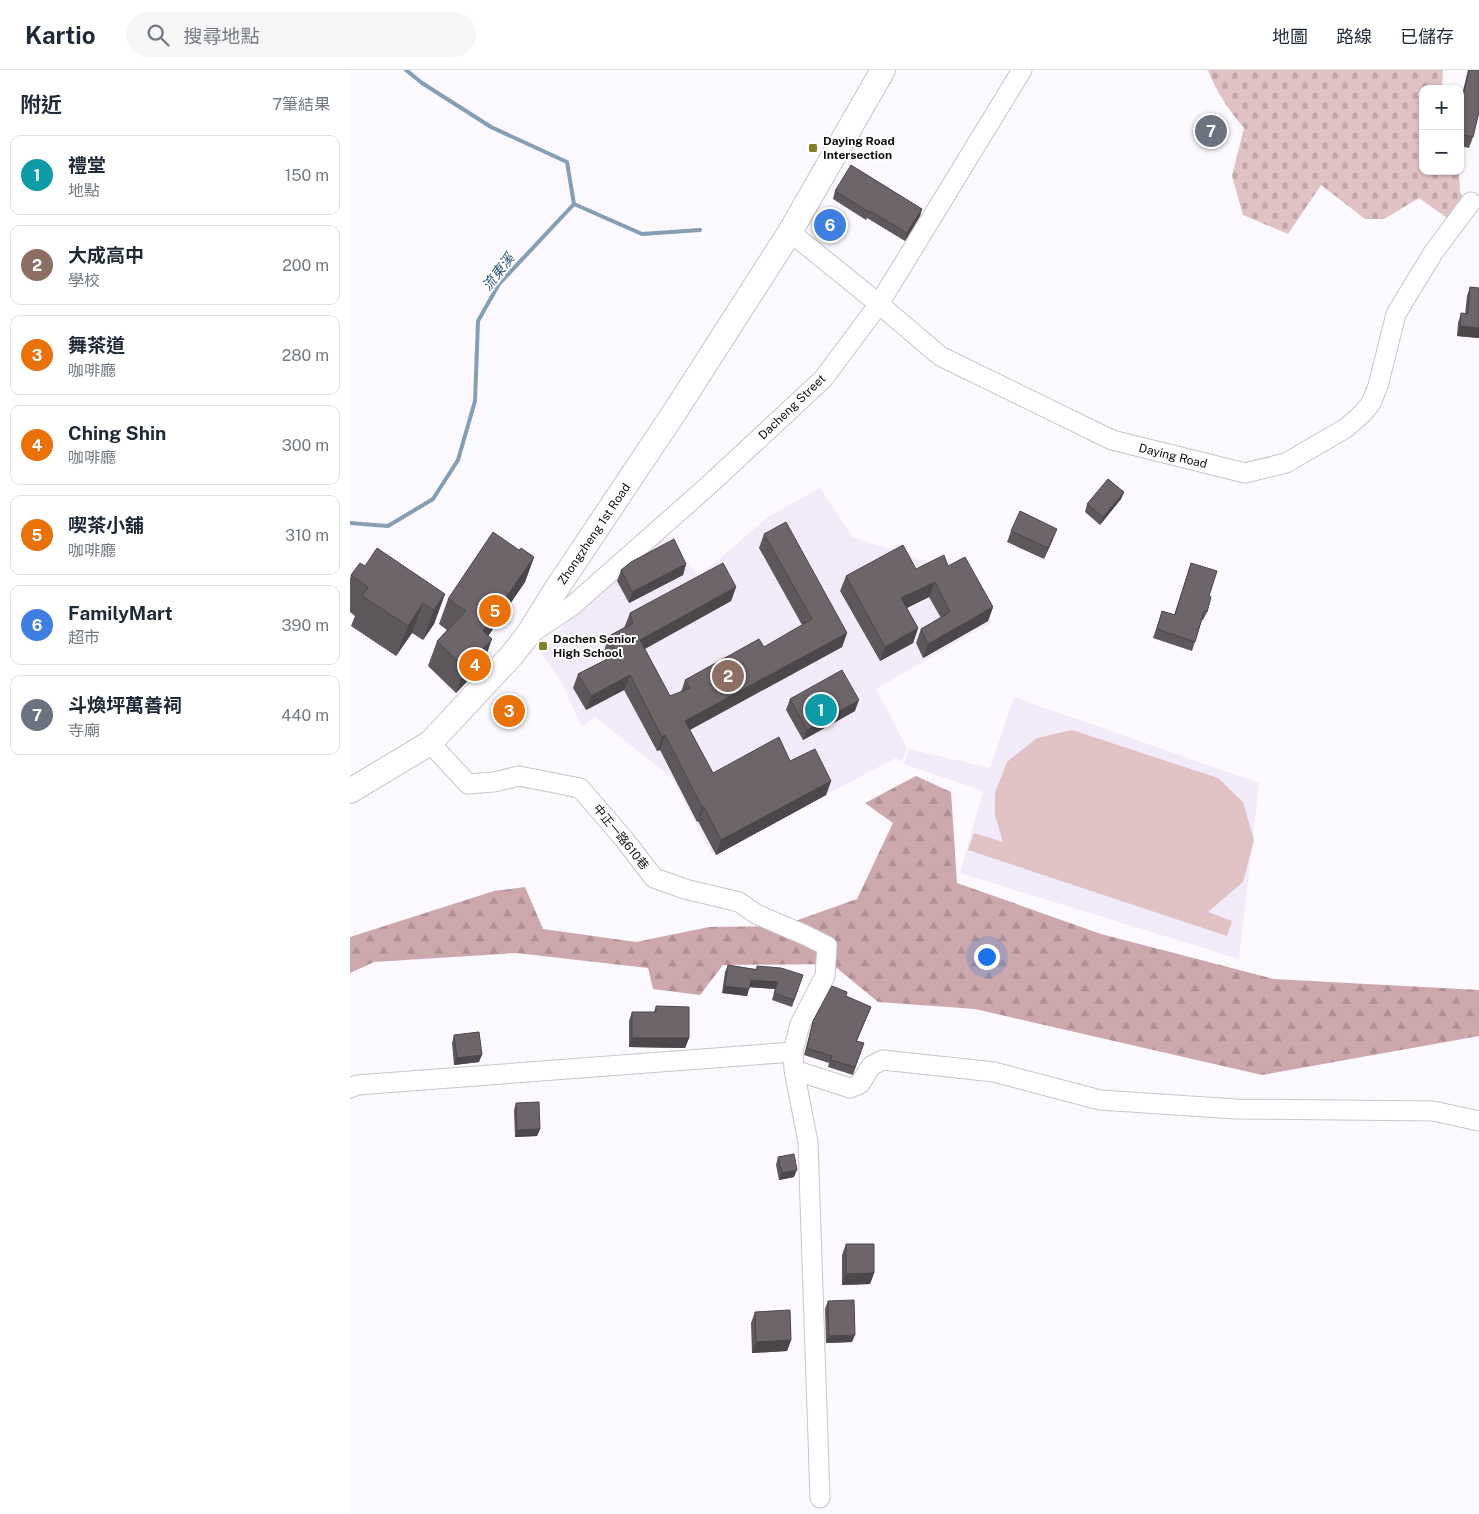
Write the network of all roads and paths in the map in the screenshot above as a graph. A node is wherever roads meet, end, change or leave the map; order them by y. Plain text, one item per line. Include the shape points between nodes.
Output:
1 (883, 70) edge
2 (1022, 70) edge
3 (1471, 202) dead end
4 (790, 232) junction
5 (879, 304) junction
6 (527, 636) junction
7 (430, 743) junction
8 (350, 791) edge
9 (793, 1061) junction
10 (350, 1088) edge
11 (1479, 1121) edge
12 (820, 1498) dead end

1 - 4 main road, Zhongzheng 1st Road
2 - 5 street, Dacheng Street
3 - 5 street, Daying Road via 1433,253 1396,314 1378,386 1363,413 1346,428 1286,463 1245,473 1112,440 940,356
4 - 5 street, Daying Road
4 - 6 main road, Zhongzheng 1st Road
5 - 6 street, Dacheng Street via 823,379 579,599
6 - 7 main road, Zhongzheng 1st Road
7 - 8 main road, Zhongzheng 1st Road
7 - 9 street, 中正一路610巷 via 468,784 519,776 580,788 654,878 739,902 756,914 827,946 825,976 800,1024
9 - 10 street via 356,1085
9 - 11 street via 850,1088 860,1084 871,1066 883,1060 994,1072 1100,1100 1236,1109 1433,1111
9 - 12 street via 808,1142

